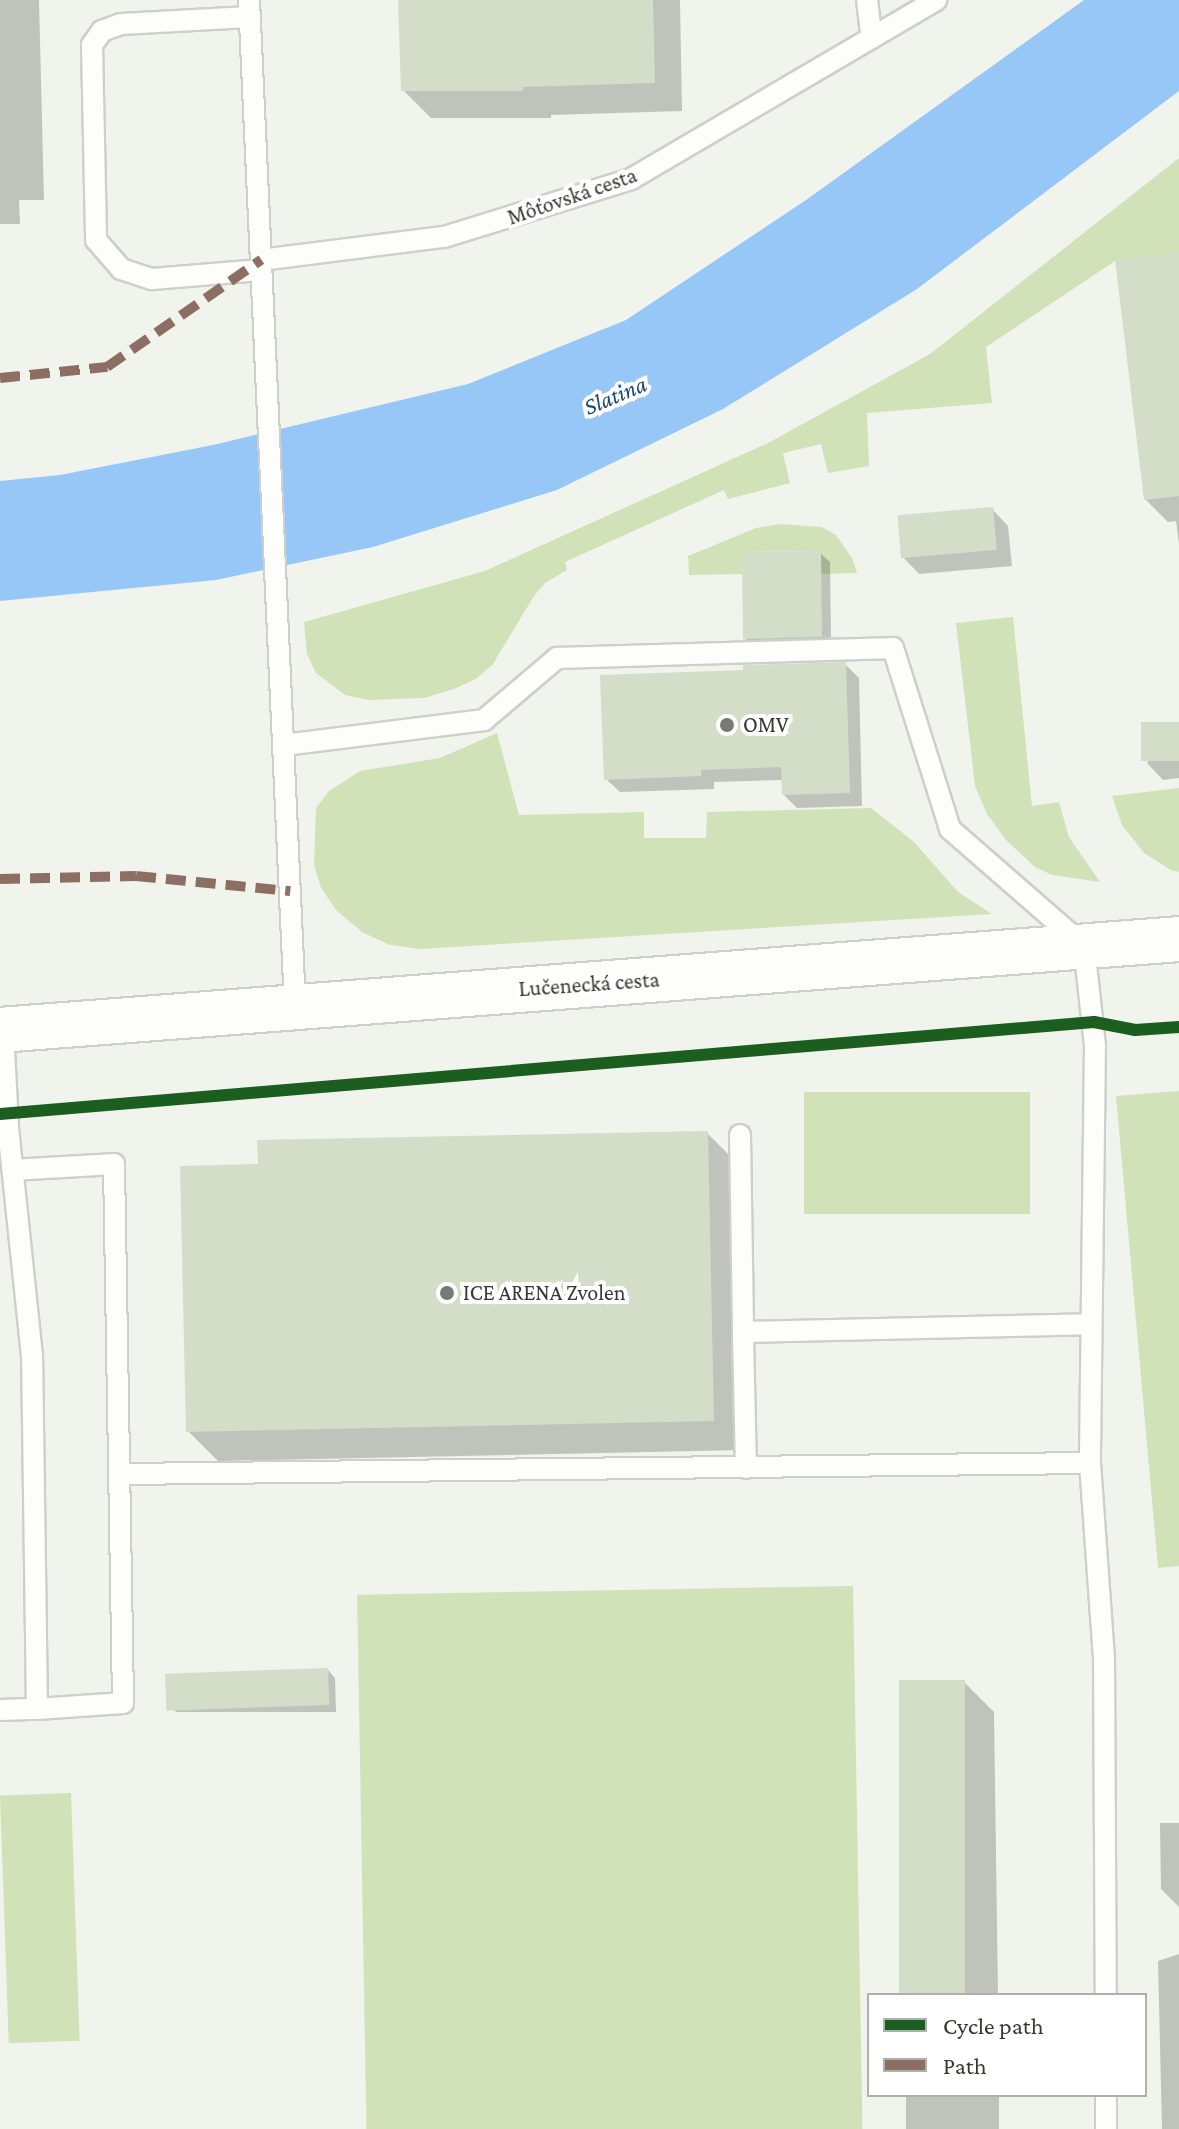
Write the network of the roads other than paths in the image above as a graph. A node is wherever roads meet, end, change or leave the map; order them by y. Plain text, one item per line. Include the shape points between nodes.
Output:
1 (867, 0) edge
2 (936, 0) edge
3 (249, 9) edge
4 (872, 38) junction
5 (261, 265) junction
6 (284, 745) junction
7 (1179, 939) edge
8 (1084, 946) junction
9 (295, 1006) junction
10 (2, 1030) edge
11 (740, 1135) dead end
12 (13, 1170) junction
13 (1090, 1324) junction
14 (743, 1332) junction
15 (1090, 1463) junction
16 (746, 1468) junction
17 (121, 1474) junction
18 (37, 1709) junction
19 (0, 1710) edge
20 (1106, 1993) edge
21 (1106, 2097) edge
22 (1106, 2129) edge

1 - 4 lane
2 - 4 lane, Môťovská cesta
3 - 5 lane, Môťovská cesta
3 - 5 lane, Môťovská cesta via 121,24 102,31 92,45 96,240 121,269 152,279
4 - 5 lane, Môťovská cesta via 631,179 444,237
5 - 6 lane, Môťovská cesta
6 - 8 lane via 484,720 557,658 893,648 950,829
6 - 9 lane, Môťovská cesta
7 - 8 main road, Lučenecká cesta
8 - 9 main road, Lučenecká cesta
8 - 13 lane via 1094,1022
9 - 10 main road, Lučenecká cesta
10 - 12 lane
11 - 14 lane
12 - 17 lane via 114,1164
12 - 18 lane via 32,1356
13 - 14 lane
13 - 15 lane
14 - 16 lane
15 - 16 lane
15 - 20 lane via 1104,1658
16 - 17 lane
17 - 18 lane via 123,1703
18 - 19 lane
21 - 22 lane

